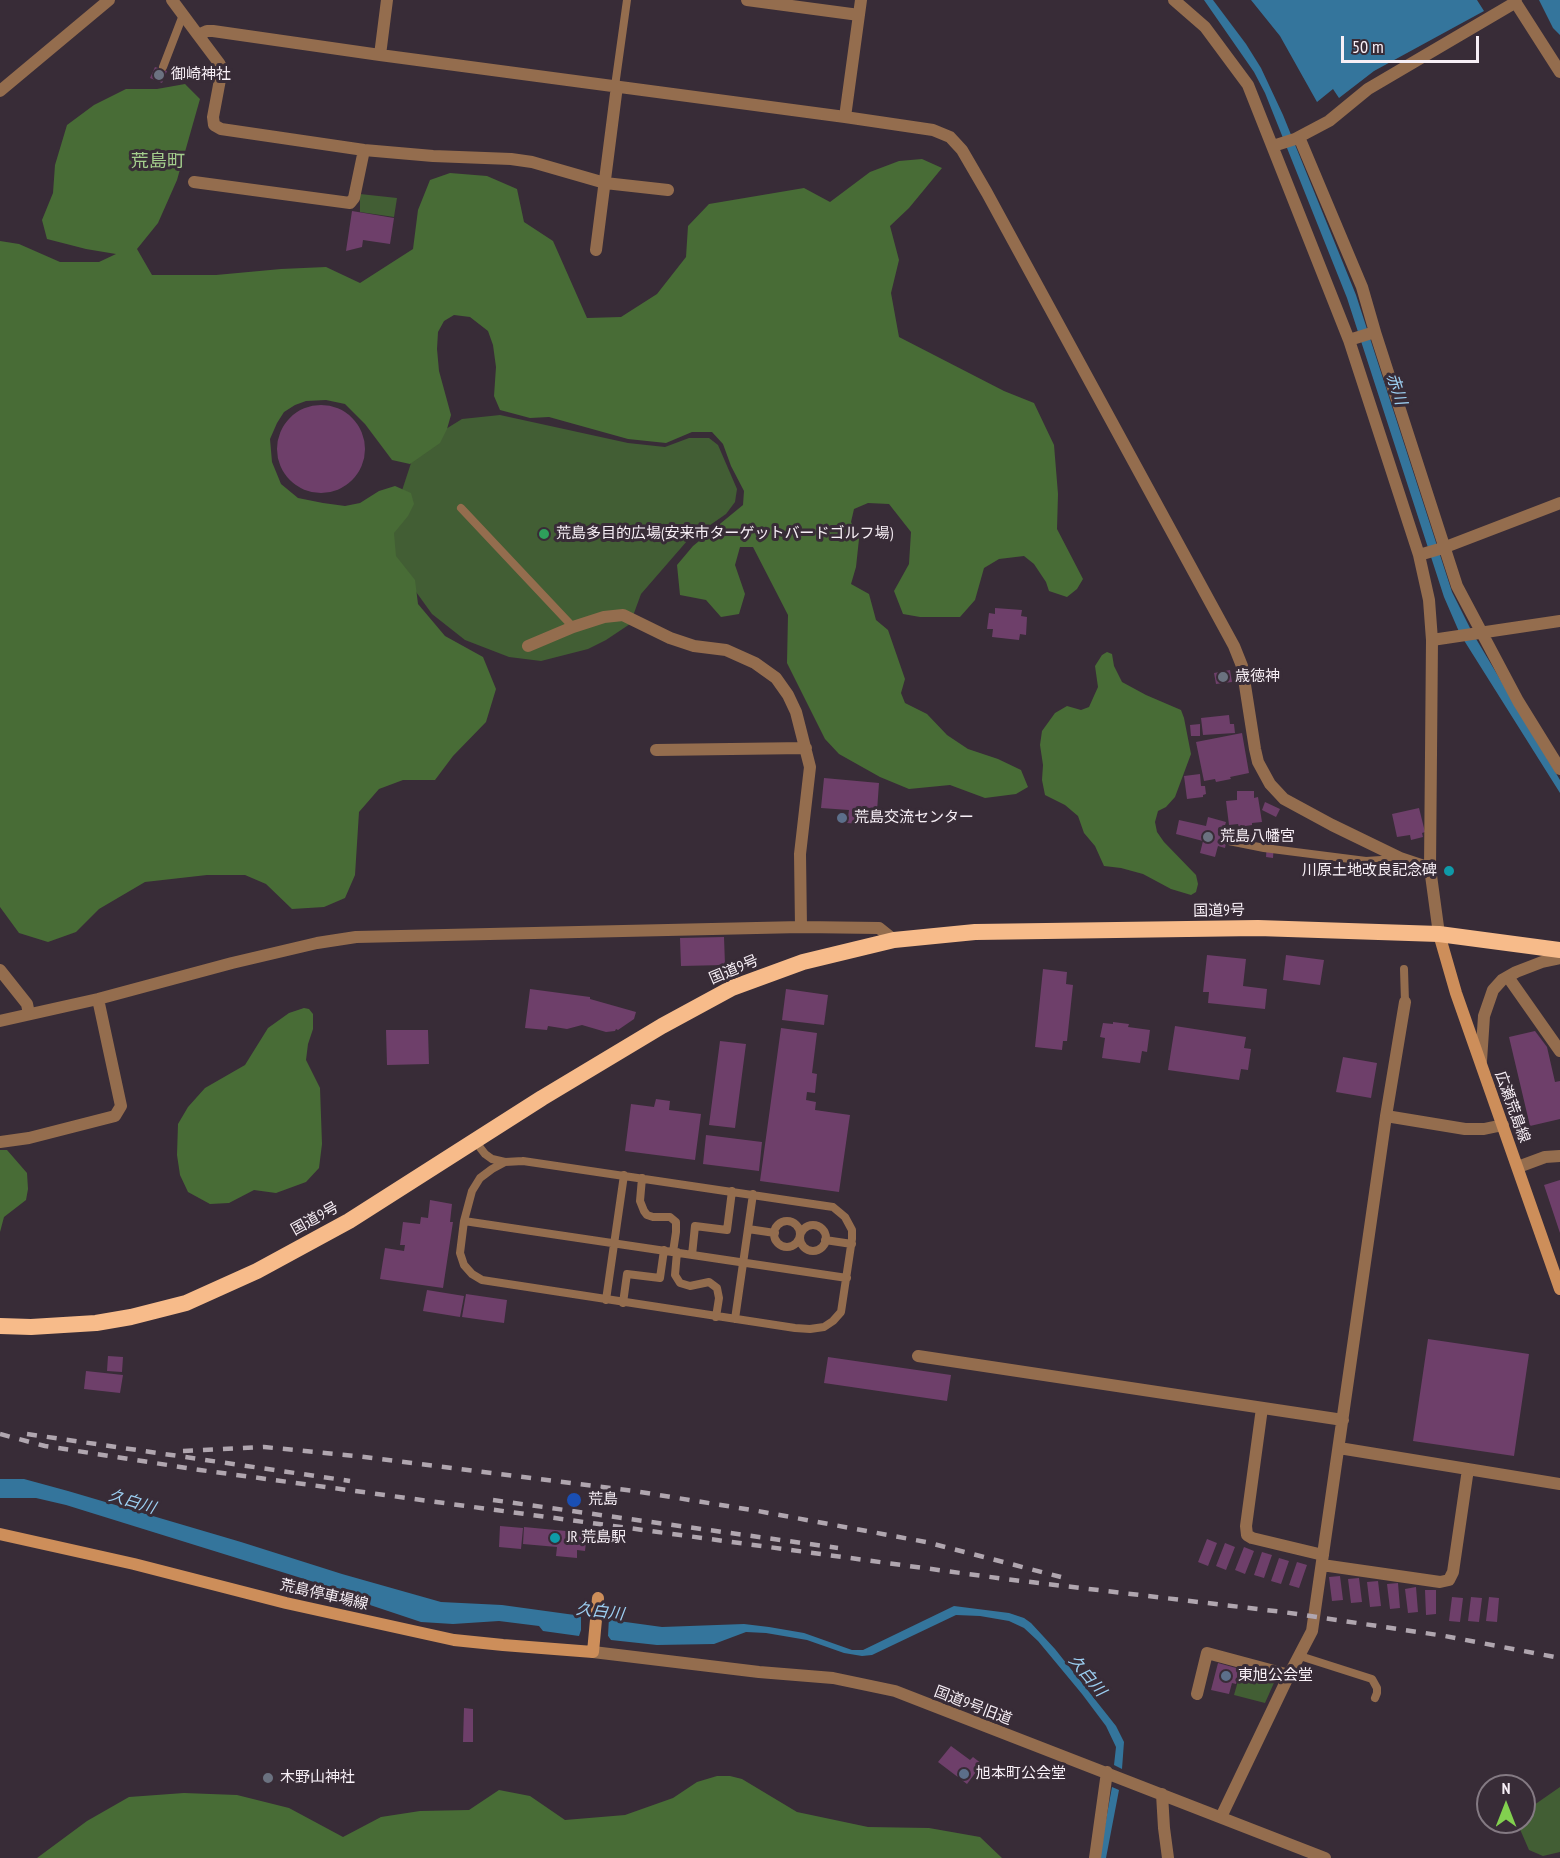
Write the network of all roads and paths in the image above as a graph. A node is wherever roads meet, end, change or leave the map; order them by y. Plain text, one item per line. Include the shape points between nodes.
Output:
1 (109, 0) edge
2 (172, 0) edge
3 (387, 0) edge
4 (627, 0) edge
5 (747, 0) edge
6 (861, 0) edge
7 (1176, 1) edge
8 (1515, 1) edge
9 (183, 15) junction
10 (859, 15) junction
11 (198, 35) junction
12 (380, 55) junction
13 (163, 67) dead end
14 (1560, 72) edge
15 (616, 86) junction
16 (0, 92) edge
17 (845, 117) junction
18 (1297, 138) junction
19 (1278, 145) junction
20 (364, 150) junction
21 (194, 182) dead end
22 (605, 183) junction
23 (668, 190) dead end
24 (596, 250) dead end
25 (1363, 335) junction
26 (1560, 503) edge
27 (461, 508) dead end
28 (1443, 548) junction
29 (1419, 555) junction
30 (1560, 621) edge
31 (573, 627) junction
32 (1483, 633) junction
33 (1432, 640) junction
34 (528, 646) dead end
35 (806, 748) junction
36 (656, 750) dead end
37 (1560, 769) edge
38 (1229, 841) dead end
39 (1400, 858) junction
40 (1430, 868) junction
41 (801, 927) junction
42 (1439, 934) junction
43 (894, 940) junction
44 (1560, 950) edge
45 (1560, 958) edge
46 (1404, 969) dead end
47 (0, 970) edge
48 (1508, 977) junction
49 (98, 999) junction
50 (1405, 1002) joint
51 (29, 1014) junction
52 (0, 1021) edge
53 (1560, 1051) edge
54 (1481, 1063) junction
55 (1386, 1116) junction
56 (1503, 1125) junction
57 (475, 1141) junction
58 (0, 1142) edge
59 (1560, 1155) edge
60 (505, 1162) junction
61 (1518, 1167) junction
62 (624, 1175) junction
63 (642, 1178) junction
64 (732, 1191) junction
65 (753, 1194) junction
66 (464, 1221) junction
67 (748, 1229) junction
68 (774, 1233) junction
69 (800, 1236) junction
70 (825, 1240) junction
71 (614, 1243) junction
72 (852, 1244) junction
73 (664, 1250) junction
74 (675, 1252) junction
75 (692, 1255) junction
76 (743, 1262) junction
77 (847, 1278) junction
78 (1560, 1289) edge
79 (606, 1300) junction
80 (623, 1303) junction
81 (716, 1317) junction
82 (735, 1319) junction
83 (0, 1326) edge
84 (918, 1356) dead end
85 (1262, 1408) junction
86 (1342, 1420) junction
87 (1339, 1448) junction
88 (1468, 1469) junction
89 (1560, 1484) edge
90 (0, 1534) edge
91 (1323, 1560) junction
92 (598, 1598) dead end
93 (594, 1646) junction
94 (1300, 1656) junction
95 (1289, 1675) junction
96 (1197, 1694) dead end
97 (1375, 1698) dead end
98 (1107, 1772) junction
99 (1162, 1794) junction
100 (1221, 1817) junction
101 (1095, 1858) edge
102 (1168, 1858) edge
103 (1325, 1858) edge

1 - 16 street
2 - 9 street
3 - 12 street
4 - 15 lane
5 - 10 street
6 - 10 street
7 - 19 street via 1205,27 1248,85
8 - 14 street
8 - 18 street via 1393,73 1329,121
9 - 11 street
9 - 13 lane
10 - 17 street
11 - 12 street via 213,31
11 - 20 street via 222,69 213,117 217,128
12 - 15 street
15 - 17 street
15 - 22 street
17 - 39 street via 933,130 950,137 962,150 1234,646 1242,666 1255,749 1263,773 1284,799
18 - 19 street
18 - 25 street via 1362,288
19 - 25 street
20 - 21 street via 351,203
20 - 22 street via 512,159
22 - 23 street
22 - 24 street
25 - 28 street
25 - 29 street
26 - 28 street
27 - 31 lane
28 - 29 street
28 - 32 street via 1457,586
29 - 33 street via 1429,600
30 - 32 street
31 - 34 street
31 - 35 street via 623,615 670,638 726,650 755,663 776,678 788,695
32 - 33 street
32 - 37 street via 1518,701
33 - 40 street
35 - 36 street
35 - 41 street via 810,767 800,854
38 - 39 lane via 1366,861
39 - 40 street
40 - 42 street
41 - 43 street via 879,928
41 - 49 street via 356,938 317,943
42 - 43 highway, 国道9号 via 1258,928 1012,931
42 - 44 highway, 国道9号
42 - 54 main road, 広瀬荒島線
43 - 57 highway, 国道9号 via 803,962 732,988 662,1026
45 - 48 street
46 - 50 lane
47 - 51 street via 27,1004
48 - 53 street
48 - 54 street via 1488,1000
49 - 51 street
49 - 58 street via 121,1106 115,1116
50 - 55 street
51 - 52 street
54 - 56 main road, 広瀬荒島線
55 - 56 street via 1465,1129
55 - 86 street
56 - 61 main road, 広瀬荒島線
57 - 60 lane via 492,1159
57 - 83 highway, 国道9号 via 350,1221 257,1271 186,1303 96,1323
59 - 61 street
60 - 62 lane
60 - 66 lane via 480,1178
61 - 78 main road, 広瀬荒島線
62 - 63 lane
62 - 71 lane
63 - 64 lane
63 - 74 lane via 640,1201 647,1215 670,1217 676,1222
64 - 65 lane
64 - 75 lane via 727,1230 695,1226
65 - 67 lane
65 - 72 lane via 833,1207 850,1223
66 - 71 lane
66 - 79 lane via 460,1253 464,1265 482,1280
67 - 68 lane
67 - 76 lane
68 - 69 lane via 779,1244 787,1247 796,1244
68 - 69 lane via 789,1221 796,1224
69 - 70 lane via 808,1250 821,1248
69 - 70 lane via 803,1229 814,1225 824,1232
70 - 72 lane
71 - 73 lane
71 - 79 lane
72 - 77 lane
73 - 74 lane
73 - 80 lane via 660,1278 627,1274
74 - 75 lane
74 - 81 lane via 675,1275 680,1283 690,1286 709,1282 717,1288
75 - 76 lane
76 - 77 lane
76 - 82 lane
77 - 82 lane via 841,1312 824,1327 795,1328
79 - 80 lane
80 - 81 lane
81 - 82 lane
84 - 85 street
85 - 86 street
85 - 91 street via 1247,1535
86 - 87 street
87 - 88 street
87 - 91 street
88 - 89 street
88 - 91 street via 1449,1580 1440,1582
90 - 93 main road, 荒島停車場線 via 454,1640 503,1646
91 - 94 street via 1312,1631
92 - 93 main road
93 - 98 street, 国道9号旧道 via 759,1672 833,1678 895,1691
94 - 95 street
94 - 97 lane via 1372,1678 1377,1688
95 - 96 street via 1207,1653
95 - 100 street
98 - 99 street, 国道9号旧道
98 - 101 street
99 - 100 street, 国道9号旧道
99 - 102 street
100 - 103 street, 国道9号旧道

